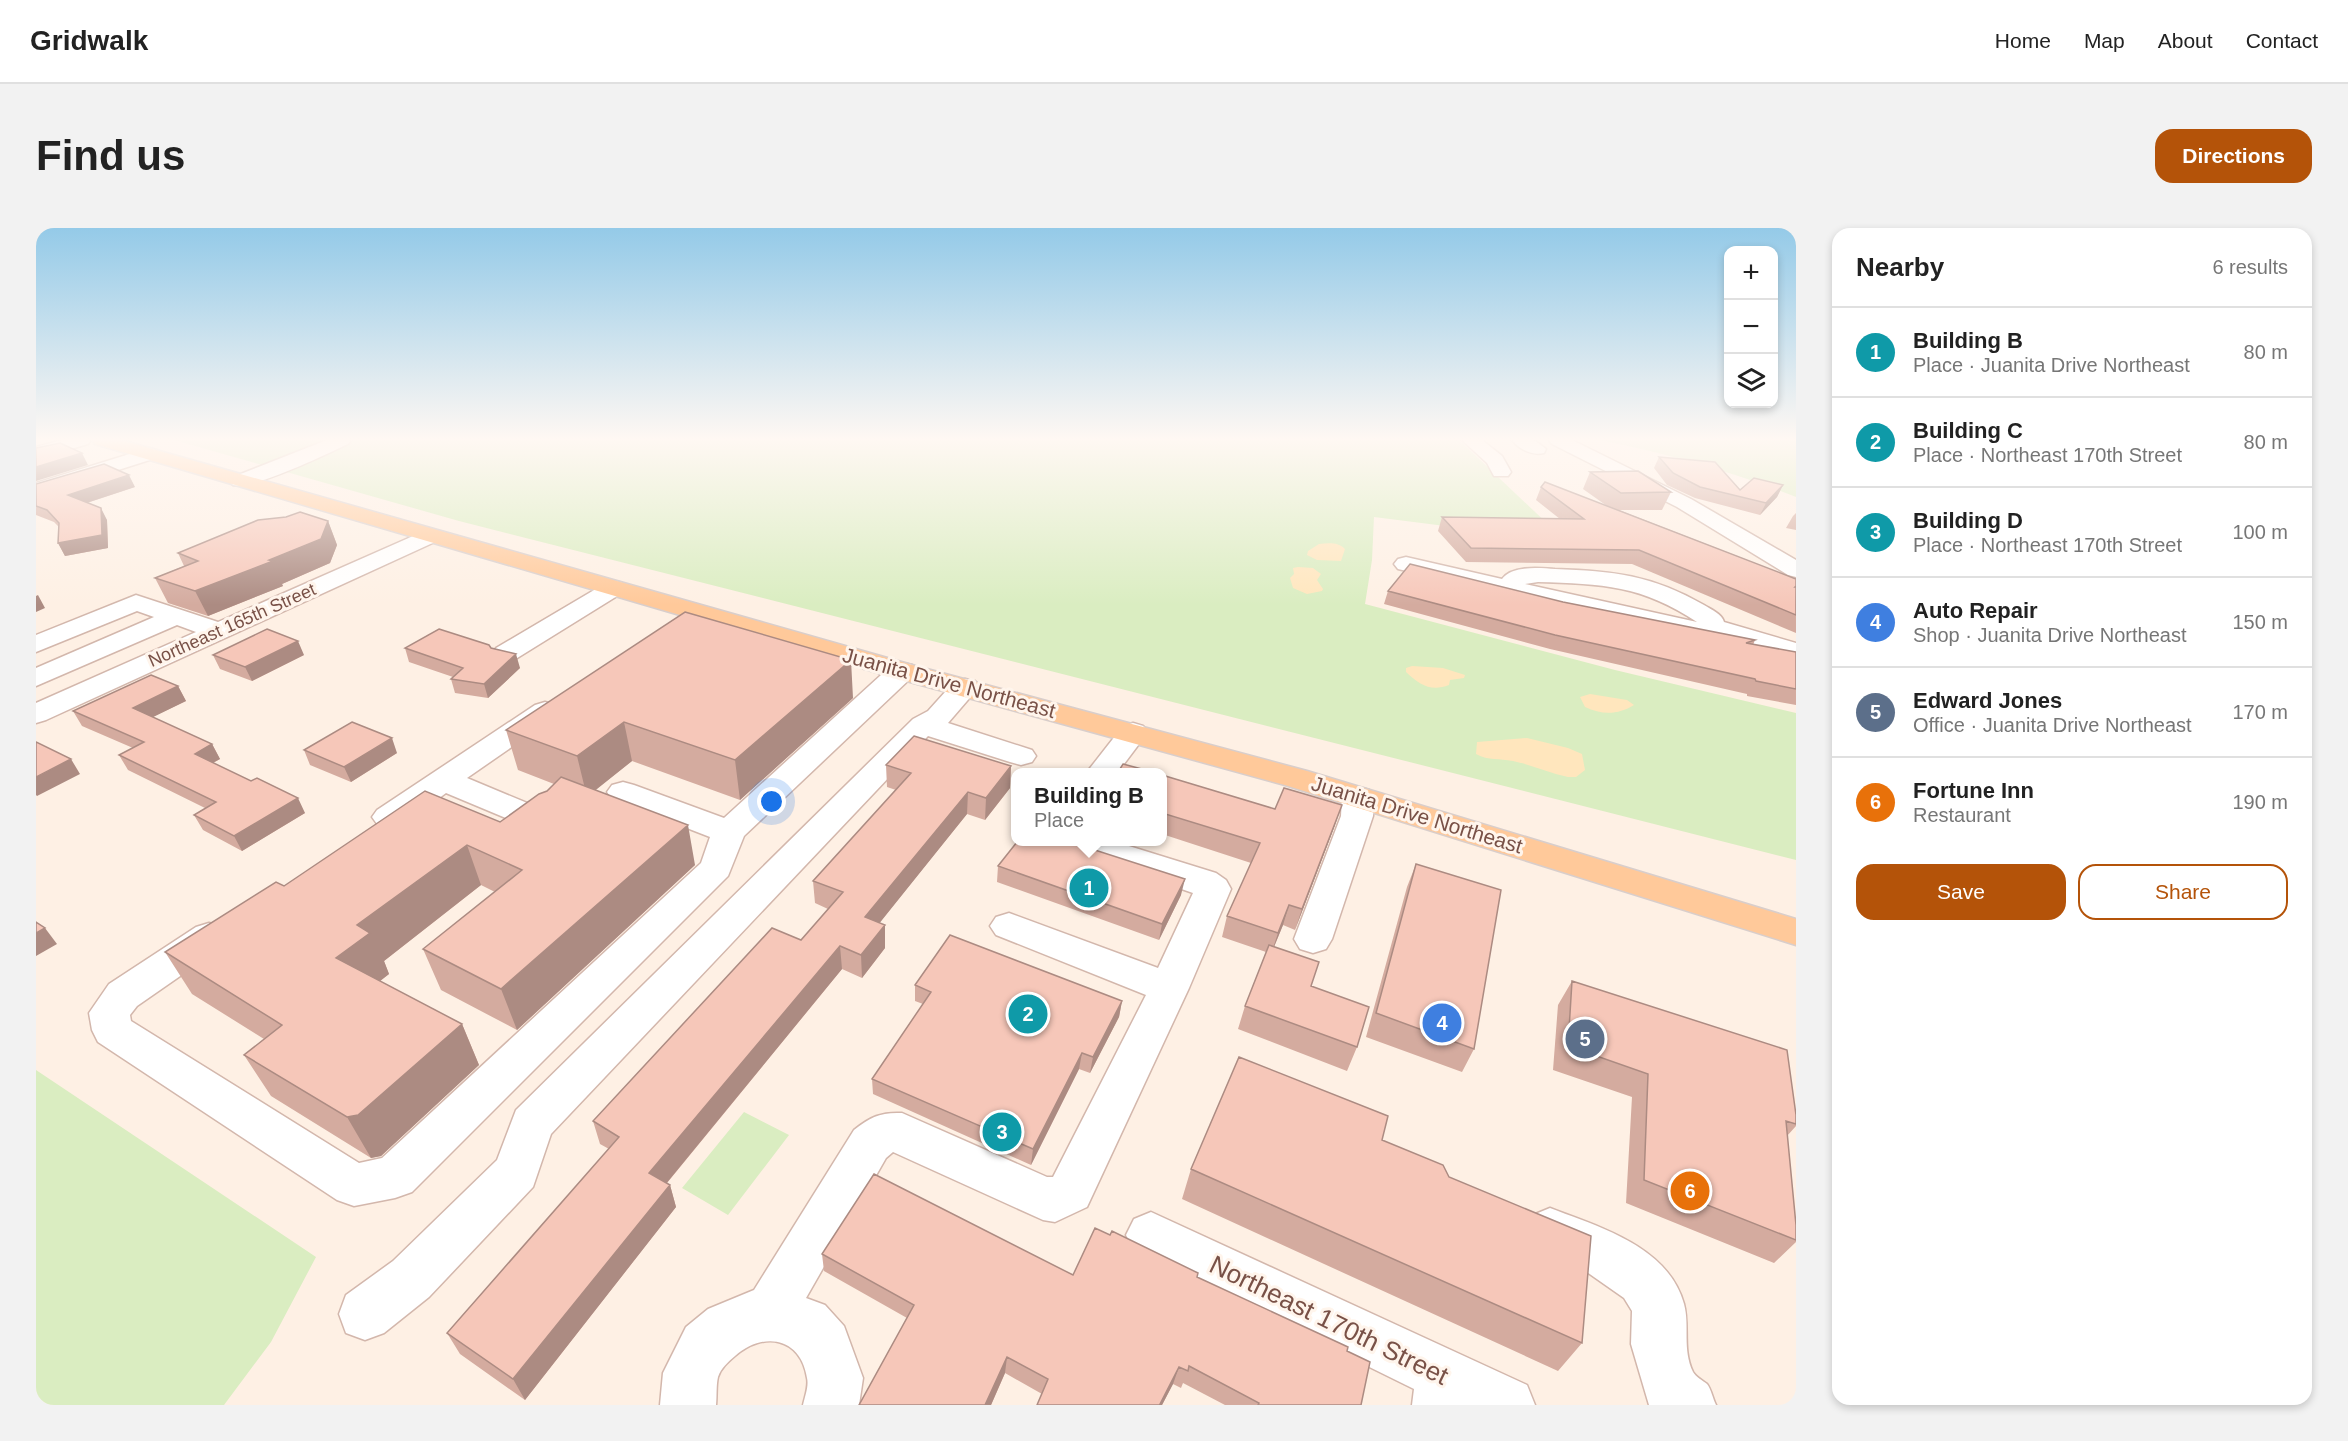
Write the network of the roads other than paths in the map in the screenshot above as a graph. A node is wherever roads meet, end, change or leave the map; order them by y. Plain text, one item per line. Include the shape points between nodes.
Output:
1 (288, 495) edge
2 (1665, 495) edge
3 (1719, 523) junction
4 (429, 536) junction
5 (1796, 546) edge
6 (1406, 564) dead end
7 (1796, 570) edge
8 (614, 588) junction
9 (176, 616) junction
10 (711, 616) junction
11 (218, 631) junction
12 (671, 638) edge
13 (37, 644) edge
14 (1796, 652) edge
15 (505, 654) edge
16 (77, 660) junction
17 (902, 671) junction
18 (119, 676) junction
19 (36, 678) edge
20 (965, 687) junction
21 (571, 694) edge
22 (36, 714) edge
23 (923, 725) junction
24 (1133, 732) junction
25 (1021, 756) dead end
26 (1105, 768) edge
27 (443, 780) junction
28 (623, 792) dead end
29 (1358, 798) junction
30 (544, 822) edge
31 (365, 832) edge
32 (729, 832) junction
33 (1093, 846) edge
34 (239, 917) edge
35 (1009, 926) dead end
36 (1796, 932) edge
37 (1313, 939) dead end
38 (1169, 988) junction
39 (1504, 1212) edge
40 (1152, 1235) dead end
41 (365, 1314) dead end
42 (771, 1314) junction
43 (1442, 1390) edge
44 (688, 1405) edge
45 (831, 1405) edge
46 (1507, 1405) edge
47 (1688, 1405) edge

1 - 4 main road, Juanita Drive Northeast
2 - 3 street
3 - 5 street via 1759,528
3 - 7 street
4 - 8 main road, Juanita Drive Northeast
4 - 11 street, Northeast 165th Street
6 - 14 street via 1702,631 1726,630
8 - 10 main road, Juanita Drive Northeast
8 - 15 street
9 - 11 street
9 - 13 street via 136,602
9 - 16 street
10 - 12 street
10 - 17 main road, Juanita Drive Northeast
11 - 18 street, Northeast 165th Street
13 - 16 street
16 - 18 street
16 - 19 street
17 - 20 main road, Juanita Drive Northeast
17 - 32 street
18 - 22 street, Northeast 165th Street
20 - 23 street via 938,717
20 - 24 main road, Juanita Drive Northeast
21 - 27 street
23 - 25 street
23 - 41 street via 532,1124 516,1172 411,1280
24 - 26 street
24 - 29 main road, Juanita Drive Northeast
27 - 30 street
27 - 31 street
28 - 32 street
29 - 36 main road, Juanita Drive Northeast
29 - 37 street via 1357,816
32 - 34 street via 716,868 395,1177 354,1185 113,1030 109,1013 123,995
33 - 38 street via 1203,882 1213,889
35 - 38 street
38 - 42 street via 1070,1192 1055,1200 1043,1198 902,1133 885,1132 870,1144
39 - 47 street via 1602,1253 1642,1280 1658,1305 1658,1344 1671,1391
40 - 43 street, Northeast 170th Street
42 - 44 street via 736,1321 712,1339 695,1364
42 - 45 street via 790,1316 813,1329 829,1351 835,1379
43 - 46 street, Northeast 170th Street

